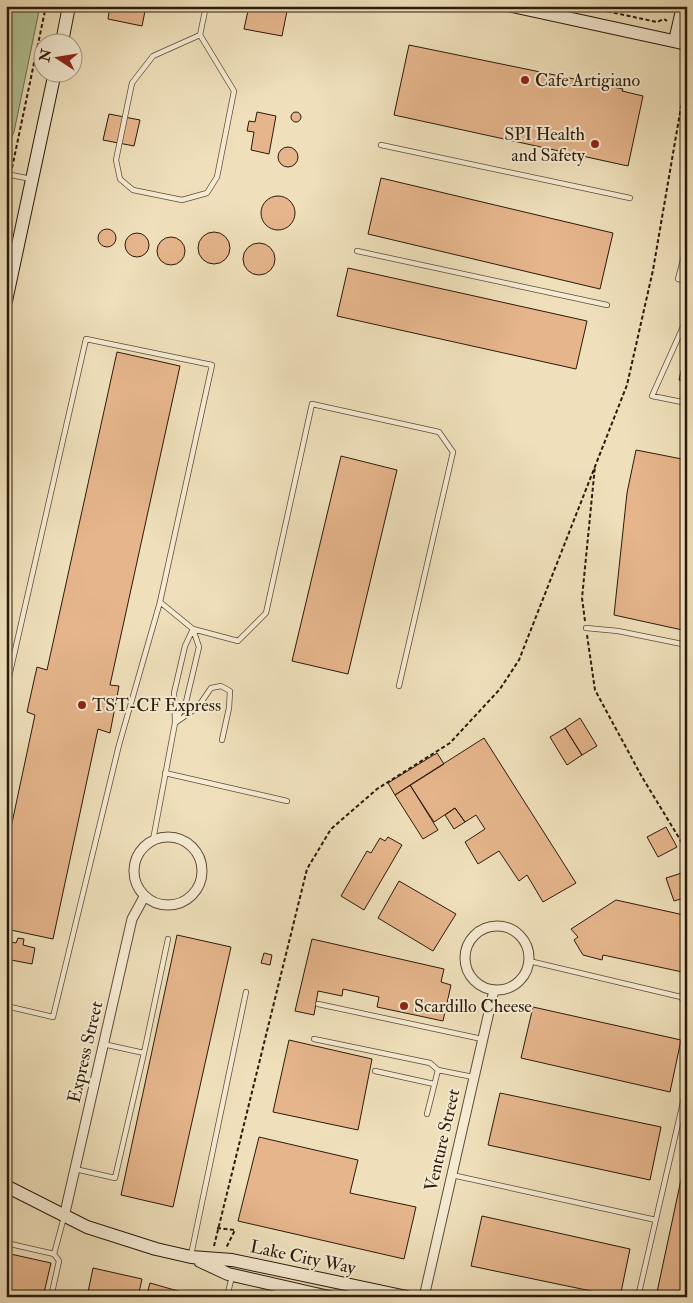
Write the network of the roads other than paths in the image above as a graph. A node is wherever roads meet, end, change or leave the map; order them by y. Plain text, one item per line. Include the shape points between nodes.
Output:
1 (70, 6) edge
2 (206, 6) edge
3 (512, 6) edge
4 (683, 6) edge
5 (64, 32) edge
6 (200, 35) junction
7 (681, 43) edge
8 (53, 82) edge
9 (381, 145) dead end
10 (8, 176) edge
11 (32, 179) junction
12 (630, 198) dead end
13 (687, 245) edge
14 (357, 251) dead end
15 (687, 281) edge
16 (6, 301) edge
17 (607, 305) dead end
18 (687, 318) edge
19 (687, 403) edge
20 (160, 602) junction
21 (586, 628) road end
22 (193, 629) junction
23 (687, 646) edge
24 (399, 686) dead end
25 (6, 690) edge
26 (175, 723) junction
27 (222, 740) dead end
28 (165, 773) junction
29 (287, 801) dead end
30 (153, 840) junction
31 (144, 897) junction
32 (168, 939) dead end
33 (529, 961) junction
34 (494, 990) junction
35 (246, 992) dead end
36 (318, 1004) dead end
37 (6, 1006) edge
38 (687, 1007) edge
39 (314, 1038) dead end
40 (482, 1038) junction
41 (103, 1044) junction
42 (144, 1052) junction
43 (438, 1070) junction
44 (375, 1071) dead end
45 (473, 1077) junction
46 (434, 1084) junction
47 (687, 1085) edge
48 (428, 1114) dead end
49 (75, 1168) junction
50 (451, 1175) junction
51 (6, 1186) edge
52 (64, 1217) junction
53 (656, 1220) junction
54 (6, 1243) edge
55 (54, 1254) junction
56 (191, 1257) junction
57 (232, 1275) junction
58 (326, 1296) edge
59 (51, 1297) edge
60 (227, 1297) edge
61 (407, 1297) edge
62 (424, 1297) edge
63 (638, 1297) edge

1 - 5 street
2 - 6 lane
3 - 7 street
4 - 7 street
6 - 6 lane via 234,91 217,177 207,192 182,200 133,190 120,179 116,160 132,83 153,56
8 - 11 street
9 - 12 lane
10 - 11 lane
11 - 16 street
13 - 15 lane via 678,279
14 - 17 lane
18 - 19 lane via 652,396
20 - 22 lane
20 - 25 lane via 212,365 86,339
20 - 37 lane via 119,745 53,1017
21 - 23 lane via 618,631
22 - 24 lane via 238,641 266,613 312,404 439,432 453,452
22 - 26 lane via 185,646 174,693
22 - 26 lane via 199,647 186,702
26 - 27 lane via 198,707 211,688 221,686 230,691
26 - 28 lane
28 - 29 lane
28 - 30 lane
30 - 31 street via 137,855 134,866 134,877
30 - 31 street via 175,837 186,842 200,859 202,870 200,882 187,900 165,906
31 - 41 street, Express Street via 132,919
32 - 42 lane
33 - 34 street via 521,979 513,986
33 - 34 street via 524,941 507,928 496,926 476,934 466,952 467,967 475,981
33 - 38 lane via 681,997
34 - 40 street, Venture Street
35 - 56 lane
36 - 40 lane
39 - 43 lane via 430,1063
40 - 45 street, Venture Street
41 - 42 lane
41 - 49 street, Express Street
42 - 49 lane via 116,1178
43 - 45 lane
43 - 46 lane
44 - 46 lane
45 - 50 street, Venture Street
46 - 48 lane
47 - 53 lane
49 - 52 street, Express Street
50 - 53 lane
50 - 62 street, Venture Street
51 - 52 street, Lake City Way
52 - 55 lane
52 - 56 street, Lake City Way via 156,1249
53 - 63 lane
54 - 55 lane
55 - 59 lane via 59,1261
56 - 57 street, Lake City Way
56 - 61 street, Lake City Way via 232,1260
57 - 58 street, Lake City Way
57 - 60 lane

